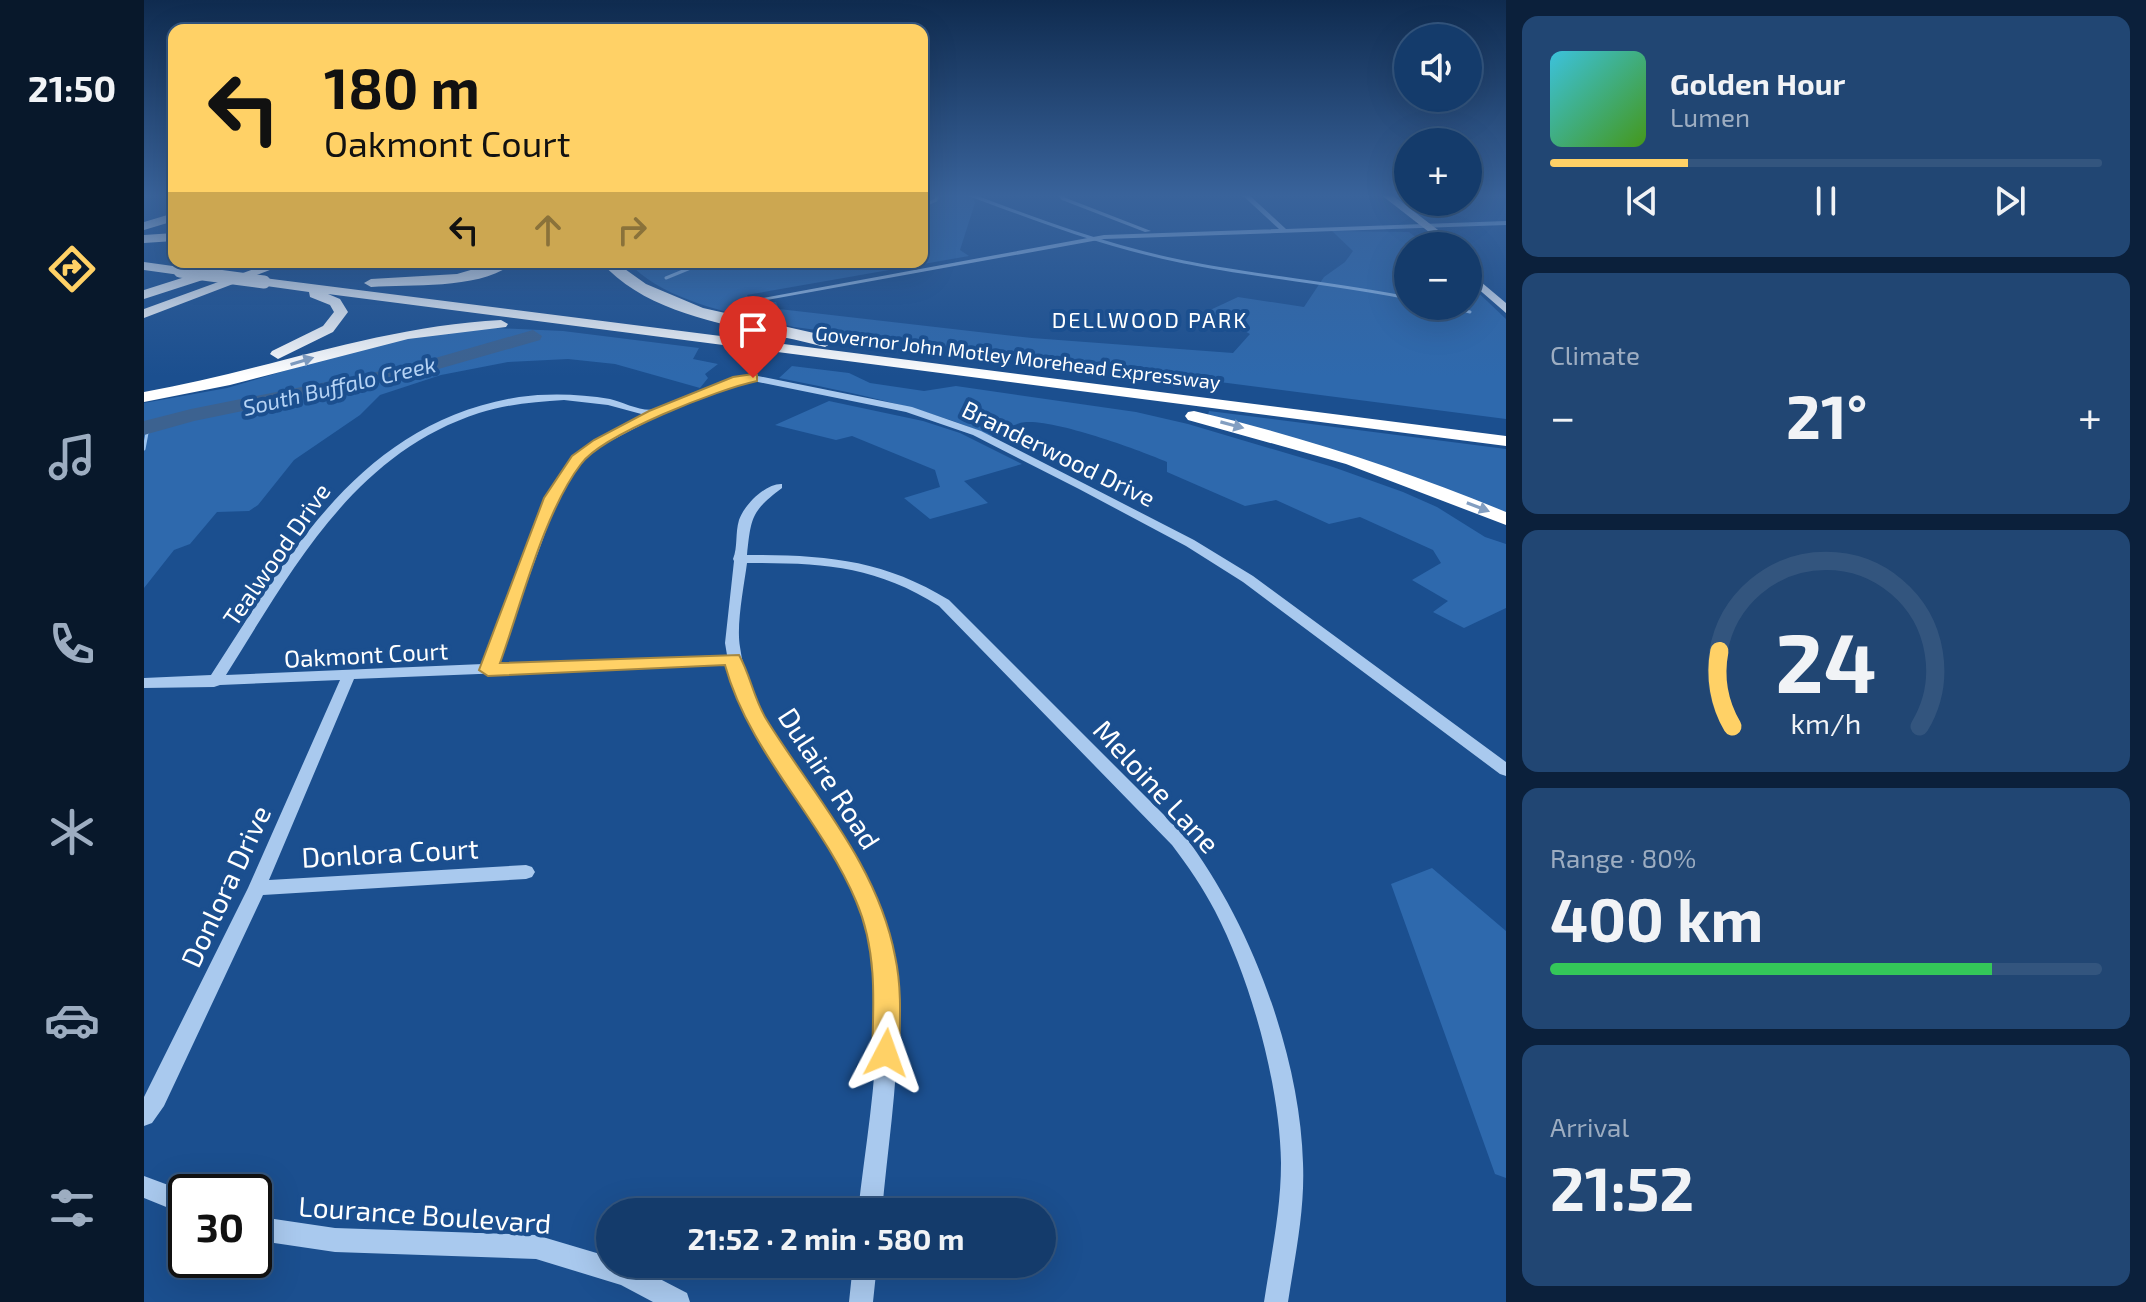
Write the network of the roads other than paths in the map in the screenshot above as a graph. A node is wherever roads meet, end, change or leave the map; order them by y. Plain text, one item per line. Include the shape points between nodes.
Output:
1 (1003, 255) edge
2 (144, 256) edge
3 (168, 262) edge
4 (168, 265) edge
5 (144, 266) edge
6 (196, 268) edge
7 (225, 268) edge
8 (284, 268) edge
9 (495, 268) edge
10 (615, 268) edge
11 (1482, 271) edge
12 (361, 284) junction
13 (304, 287) junction
14 (1482, 287) edge
15 (1506, 293) edge
16 (144, 295) edge
17 (767, 298) dead end
18 (1506, 309) edge
19 (144, 315) edge
20 (590, 324) junction
21 (825, 342) junction
22 (144, 381) edge
23 (1047, 383) junction
24 (144, 397) edge
25 (654, 414) junction
26 (1506, 428) edge
27 (1506, 441) edge
28 (778, 486) dead end
29 (1506, 519) edge
30 (739, 559) junction
31 (733, 659) junction
32 (488, 670) junction
33 (348, 677) junction
34 (214, 682) junction
35 (144, 683) edge
36 (1506, 770) edge
37 (526, 872) dead end
38 (257, 888) junction
39 (144, 1115) edge
40 (144, 1187) edge
41 (168, 1196) edge
42 (871, 1198) edge
43 (272, 1231) edge
44 (864, 1278) edge
45 (678, 1302) edge
46 (861, 1302) edge
47 (1276, 1302) edge

1 - 17 street
2 - 3 highway
4 - 5 highway, Governor John Motley Morehead Expressway
6 - 13 highway, Governor John Motley Morehead Expressway, bridge
7 - 16 highway
8 - 12 highway
8 - 19 highway
9 - 12 highway via 437,282
10 - 21 highway via 647,291 708,315
11 - 15 main road
12 - 21 highway
13 - 20 highway, Governor John Motley Morehead Expressway
13 - 22 highway via 340,308 328,329 240,366
14 - 18 main road
20 - 23 highway, Governor John Motley Morehead Expressway
24 -> 20 highway via 227,382 413,332 488,324
21 - 26 highway, Governor John Motley Morehead Expressway
23 - 27 highway, Governor John Motley Morehead Expressway
23 -> 29 highway via 1299,444
25 - 32 street, Branderwood Drive via 577,459 552,498
25 - 34 street, Tealwood Drive via 602,398 536,397 481,408 425,431 372,468 328,511
25 - 36 street, Branderwood Drive via 753,378 908,409 977,433 1190,543 1248,579
28 - 30 street, Dulaire Road via 745,519
30 - 31 street, Dulaire Road
30 - 47 street, Meloine Lane via 843,561 879,570 931,594 1199,866 1242,943 1284,1089 1292,1163
31 - 32 street, Oakmont Court
31 - 42 street, Dulaire Road via 757,721 843,850 876,925 889,1021
32 - 33 street, Oakmont Court
33 - 34 street, Oakmont Court
33 - 38 street, Donlora Drive
34 - 35 street, Oakmont Court
37 - 38 street, Donlora Court
38 - 39 street, Donlora Drive
40 - 41 street
43 - 45 street, Lourance Boulevard via 335,1240 536,1247 626,1274
44 - 46 street

